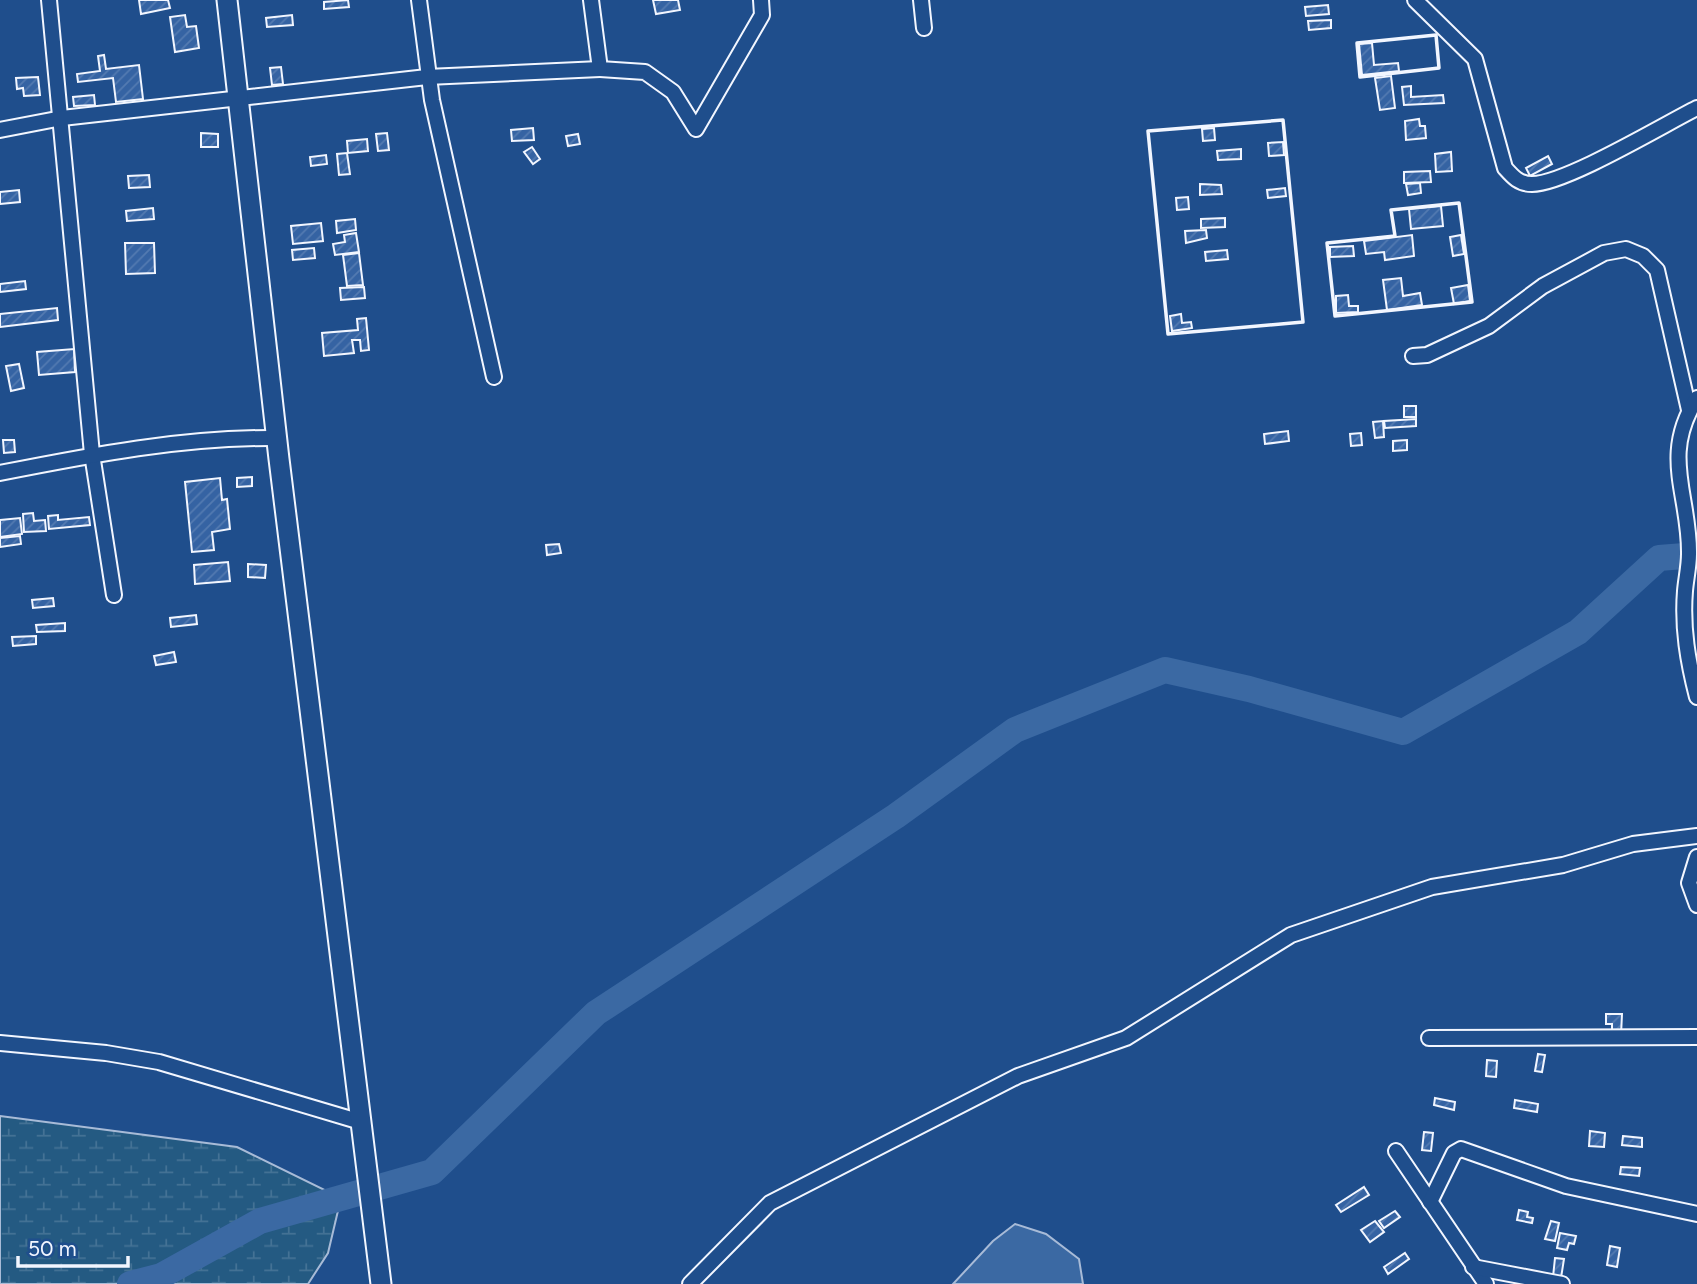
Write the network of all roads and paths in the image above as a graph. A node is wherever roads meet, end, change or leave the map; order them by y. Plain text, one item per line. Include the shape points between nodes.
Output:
1 (49, 0) edge
2 (227, 0) edge
3 (419, 0) edge
4 (591, 0) edge
5 (761, 0) edge
6 (921, 0) edge
7 (1415, 0) edge
8 (924, 28) dead end
9 (600, 69) junction
10 (428, 77) junction
11 (239, 99) junction
12 (1697, 108) edge
13 (62, 118) junction
14 (0, 130) edge
15 (1413, 356) dead end
16 (494, 377) dead end
17 (1693, 404) edge
18 (277, 438) junction
19 (92, 454) junction
20 (0, 473) edge
21 (114, 595) dead end
22 (1697, 697) edge
23 (1697, 836) edge
24 (1697, 857) edge
25 (1697, 905) edge
26 (1697, 1037) edge
27 (1429, 1038) dead end
28 (0, 1043) edge
29 (361, 1122) junction
30 (1396, 1152) dead end
31 (1430, 1202) junction
32 (1697, 1214) edge
33 (1474, 1267) junction
34 (381, 1284) edge
35 (690, 1284) edge
36 (1486, 1284) edge
37 (1562, 1284) edge

1 - 13 street
2 - 11 street
3 - 10 street
4 - 9 street
5 - 9 street via 762,15 696,129 673,92 645,72
6 - 8 street
7 - 12 street via 1475,59 1505,168 1518,181 1533,184 1562,177
9 - 10 street
10 - 11 street
10 - 16 street
11 - 13 street
11 - 18 street
13 - 14 street
13 - 19 street
15 - 17 street via 1427,355 1489,326 1543,286 1604,253 1626,249 1643,256 1657,270
17 - 22 street via 1678,447 1678,482 1689,555 1684,593 1686,658
18 - 19 street via 234,437
18 - 29 street
19 - 20 street
19 - 21 street
23 - 35 street via 1633,844 1563,865 1432,887 1291,935 1126,1038 1018,1076 770,1203
24 - 25 street via 1689,883
26 - 27 street
28 - 29 street via 159,1062
29 - 34 street
30 - 31 street
31 - 32 street via 1454,1153 1461,1149 1566,1186
31 - 33 street
33 - 36 street
33 - 37 street

